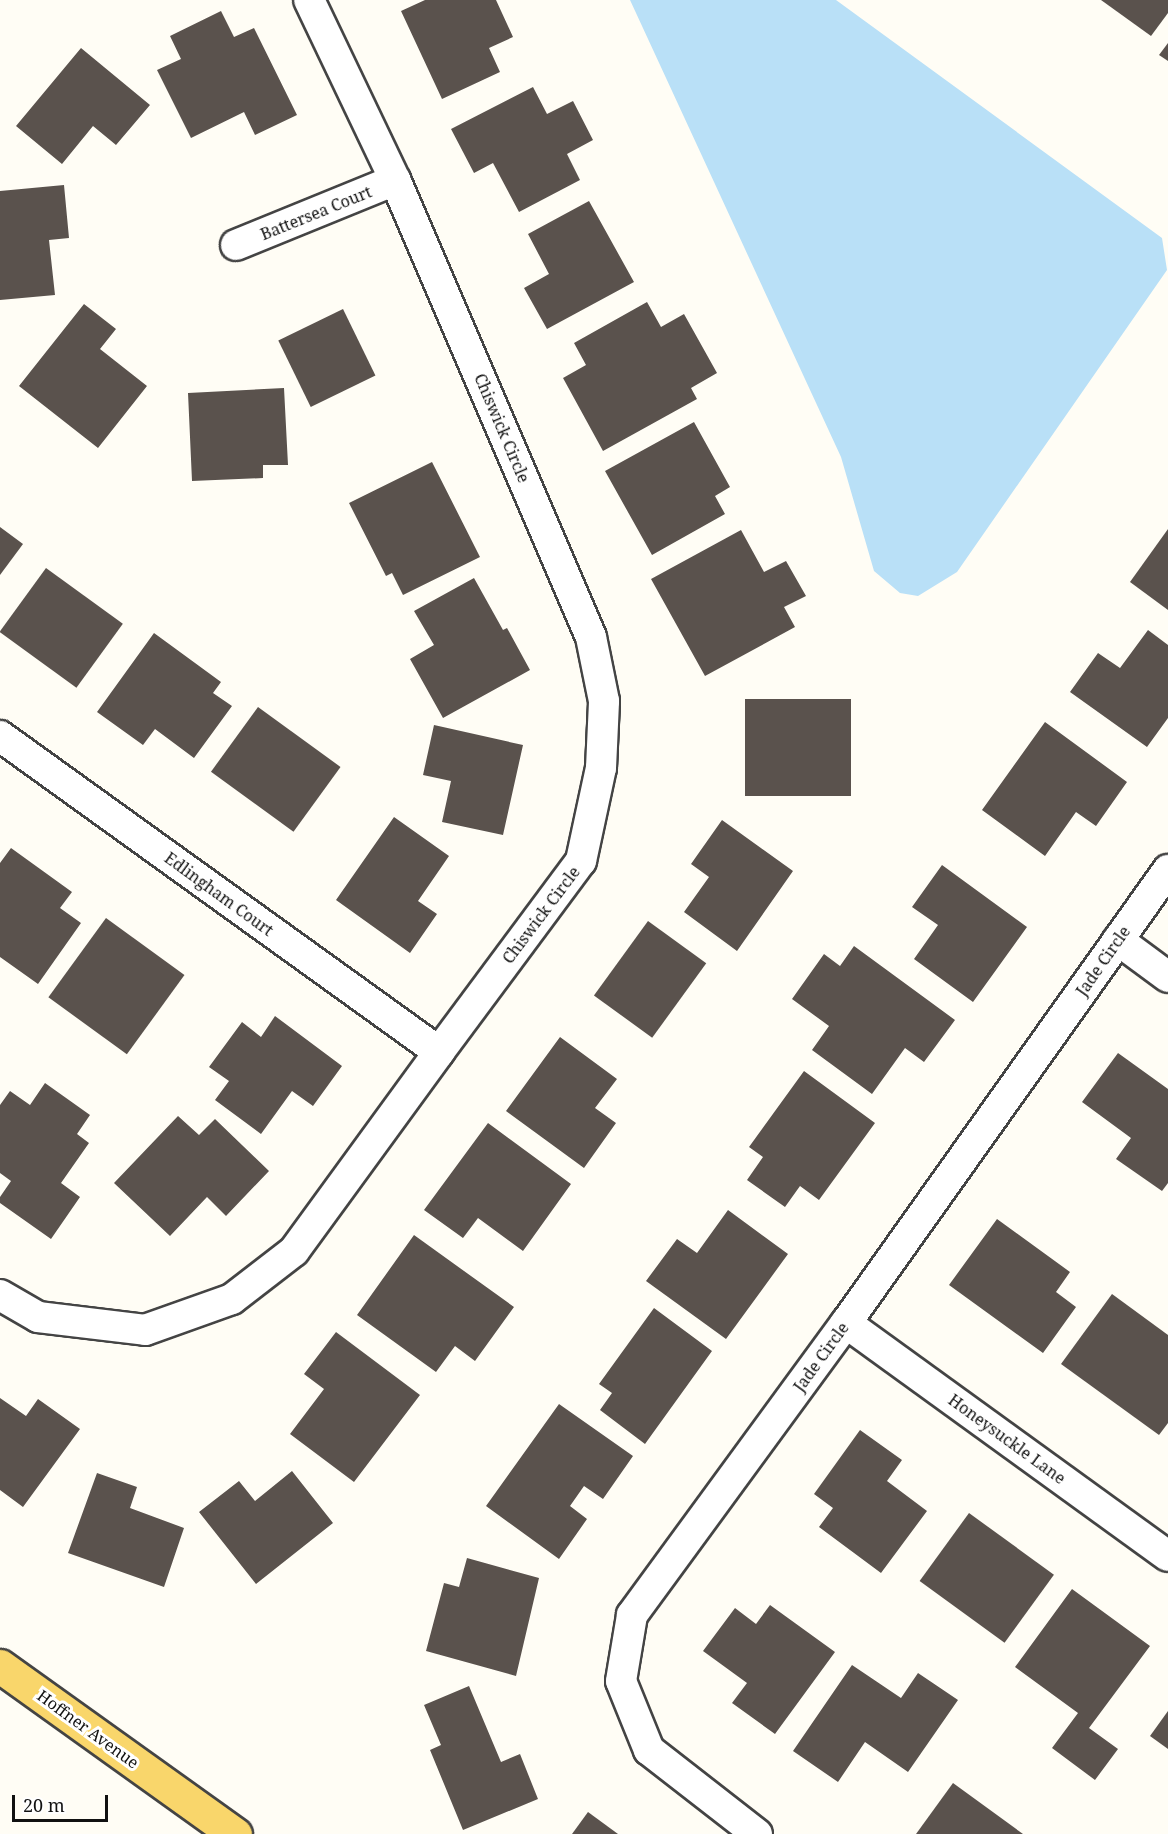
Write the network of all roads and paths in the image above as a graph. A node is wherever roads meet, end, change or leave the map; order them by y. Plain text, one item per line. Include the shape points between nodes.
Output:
1 (309, 0) edge
2 (396, 180) junction
3 (236, 245) dead end
4 (0, 736) edge
5 (1168, 870) edge
6 (1118, 940) junction
7 (1168, 977) edge
8 (438, 1052) junction
9 (0, 1295) edge
10 (846, 1323) junction
11 (1168, 1556) edge
12 (0, 1666) edge
13 (222, 1831) edge
14 (757, 1834) edge

1 - 2 street, Chiswick Circle
2 - 3 street, Battersea Court
2 - 8 street, Chiswick Circle via 591,637 604,701 601,768 582,861
4 - 8 street, Edlingham Court
5 - 6 street, Jade Circle
6 - 7 street
6 - 10 street, Jade Circle
8 - 9 street, Chiswick Circle via 294,1251 232,1299 145,1330 38,1317
10 - 11 street, Honeysuckle Lane
10 - 14 street, Jade Circle via 632,1615 630,1626 621,1681 649,1750
12 - 13 main road, Hoffner Avenue

